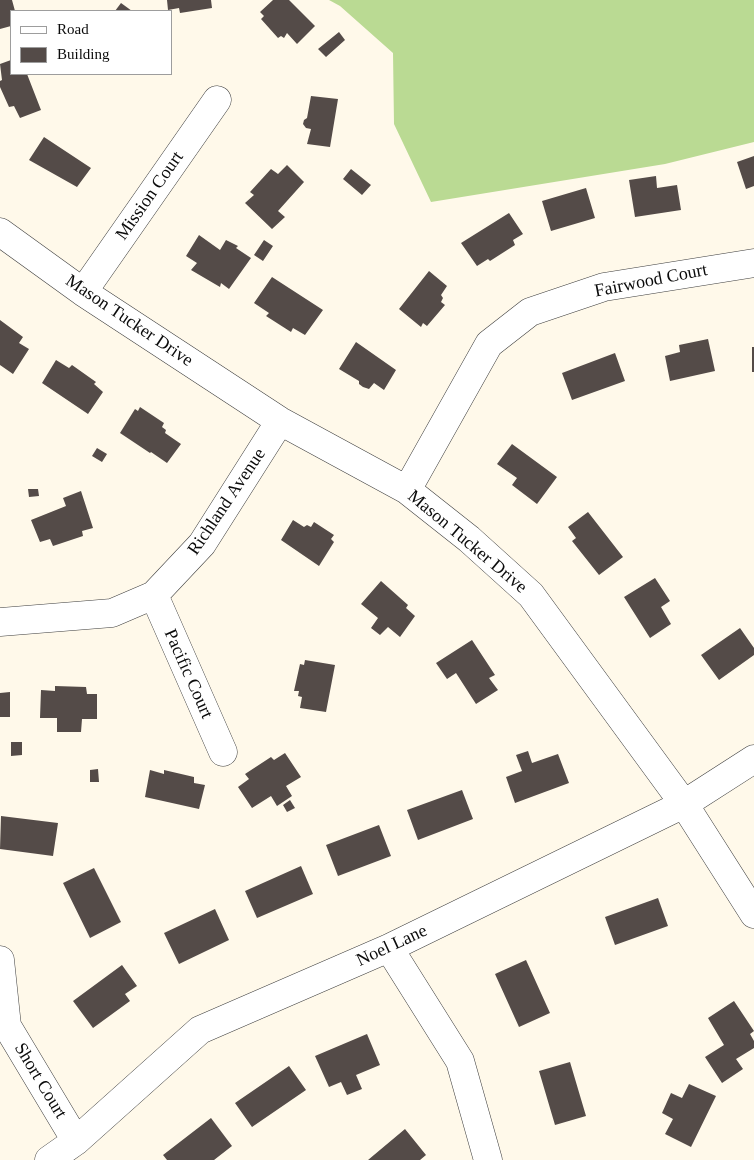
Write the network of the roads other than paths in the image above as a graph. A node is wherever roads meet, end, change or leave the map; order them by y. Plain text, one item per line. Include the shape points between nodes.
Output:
1 (217, 100) dead end
2 (0, 232) edge
3 (754, 263) edge
4 (83, 292) junction
5 (280, 421) junction
6 (407, 490) junction
7 (154, 595) junction
8 (0, 622) edge
9 (223, 752) dead end
10 (754, 759) edge
11 (684, 804) junction
12 (754, 914) edge
13 (389, 948) junction
14 (0, 960) edge
15 (76, 1141) junction
16 (50, 1160) edge
17 (488, 1160) edge

1 - 4 street, Mission Court
2 - 4 street, Mason Tucker Drive
3 - 6 street, Fairwood Court via 604,287 530,312 489,344
4 - 5 street, Mason Tucker Drive
5 - 6 street, Mason Tucker Drive
5 - 7 street, Richland Avenue via 202,544
6 - 11 street, Mason Tucker Drive via 469,539 531,595
7 - 8 street, Richland Avenue via 112,613
7 - 9 street, Pacific Court
10 - 11 street, Noel Lane
11 - 12 street, Mason Tucker Drive
11 - 13 street, Noel Lane
13 - 15 street, Noel Lane via 200,1030
13 - 17 street via 460,1061
14 - 15 street, Short Court via 7,1026
15 - 16 street, Noel Lane

